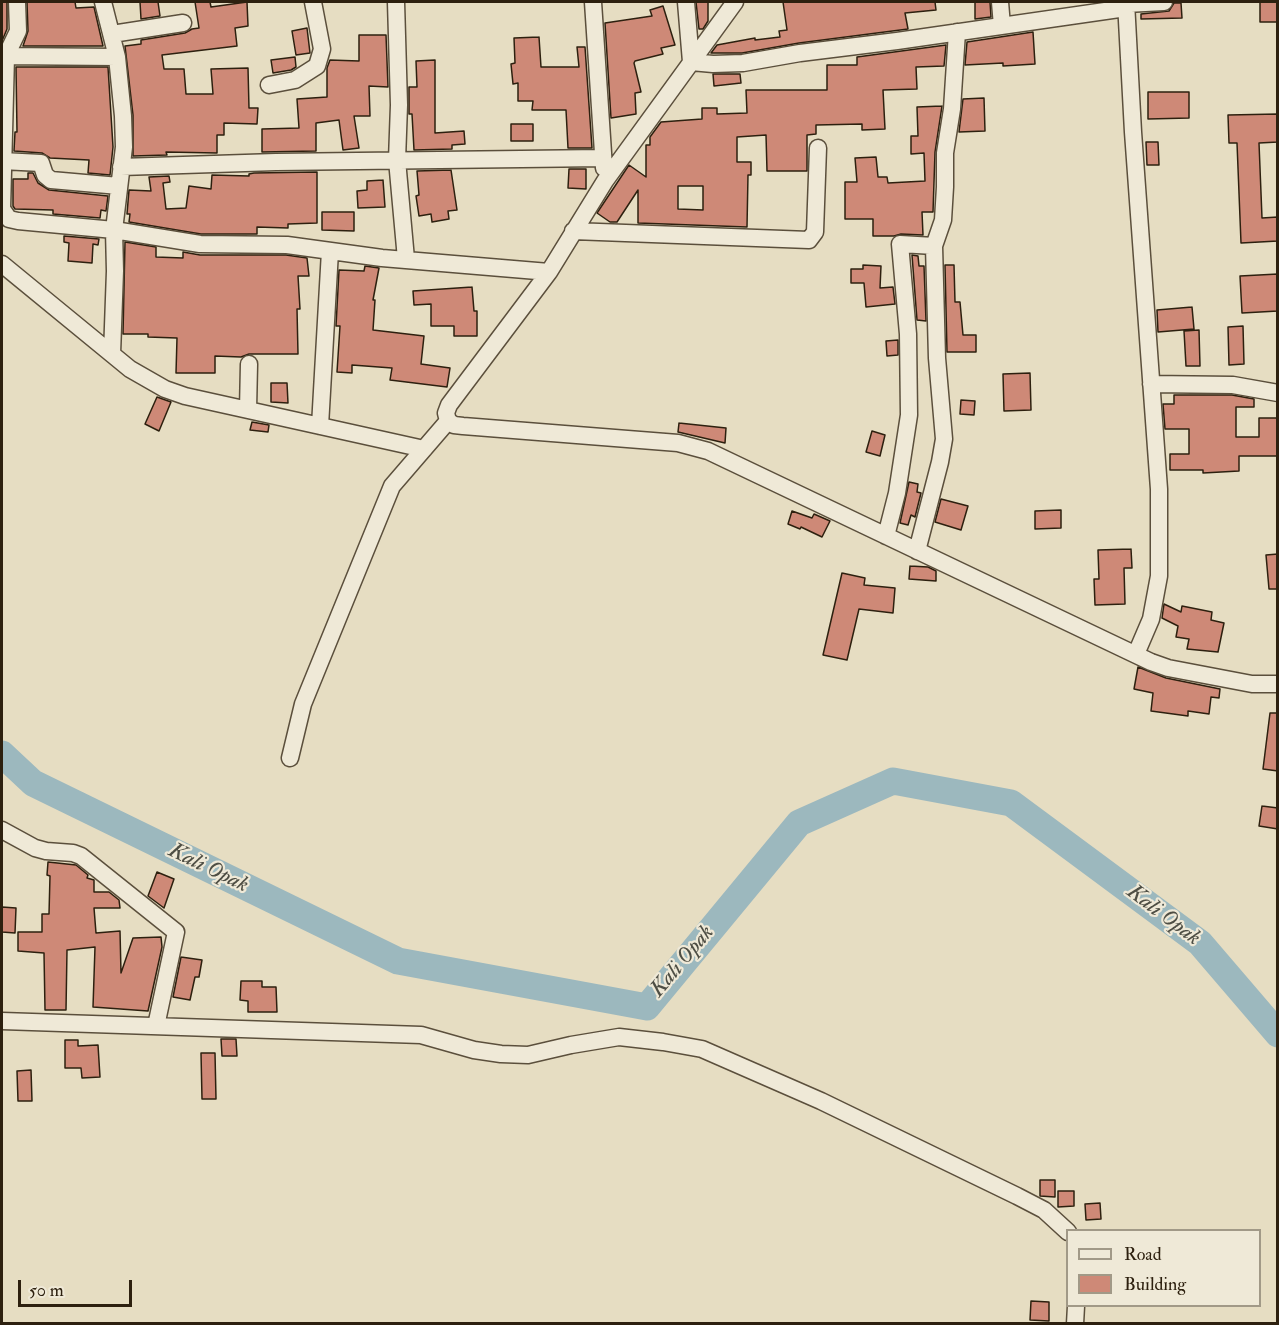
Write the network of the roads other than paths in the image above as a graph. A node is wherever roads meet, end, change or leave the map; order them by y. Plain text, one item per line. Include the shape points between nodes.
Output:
1 (17, 2) edge
2 (103, 2) edge
3 (313, 2) edge
4 (396, 2) edge
5 (593, 2) edge
6 (686, 2) edge
7 (735, 2) edge
8 (1000, 2) edge
9 (1164, 2) edge
10 (1126, 4) edge
11 (183, 23) dead end
12 (1002, 26) junction
13 (957, 32) junction
14 (112, 34) junction
15 (4, 56) edge
16 (117, 57) junction
17 (691, 62) junction
18 (269, 85) dead end
19 (818, 148) dead end
20 (603, 158) junction
21 (397, 160) junction
22 (3, 161) edge
23 (121, 167) junction
24 (605, 181) junction
25 (119, 186) junction
26 (114, 230) junction
27 (573, 231) junction
28 (934, 246) junction
29 (330, 251) junction
30 (406, 260) junction
31 (2, 264) edge
32 (549, 272) junction
33 (112, 354) junction
34 (249, 364) dead end
35 (1151, 384) junction
36 (1278, 393) edge
37 (248, 410) junction
38 (448, 421) junction
39 (320, 426) junction
40 (424, 449) junction
41 (886, 536) junction
42 (917, 551) junction
43 (1136, 654) junction
44 (1278, 684) edge
45 (290, 758) dead end
46 (2, 830) edge
47 (2, 1021) edge
48 (156, 1026) junction
49 (1066, 1230) edge
50 (1076, 1307) edge
51 (1075, 1323) edge

1 - 15 street via 18,31
2 - 14 street
3 - 18 street via 322,49 317,66 295,80
4 - 21 street
5 - 20 street
6 - 17 street
7 - 17 street
8 - 12 street
9 - 10 street
10 - 12 street
10 - 35 street
11 - 14 street
12 - 13 street
13 - 17 street via 743,63
13 - 28 street via 943,220
14 - 16 street
15 - 16 street
15 - 22 street
16 - 23 street via 123,116
17 - 24 street
19 - 27 street via 815,232 809,240
20 - 21 street
20 - 24 street
21 - 23 street
21 - 30 street
22 - 25 street via 41,163 51,180
22 - 26 street via 2,209 9,219
23 - 25 street
24 - 27 street
25 - 26 street
26 - 29 street via 200,244 287,245
26 - 33 street
27 - 32 street
28 - 41 street via 900,244 908,334 909,415
28 - 42 street via 944,439
29 - 30 street
29 - 39 street
30 - 32 street
31 - 33 street
32 - 38 street via 449,405
33 - 37 street via 147,381 165,389
34 - 37 street
35 - 36 street via 1233,385
35 - 43 street via 1159,489 1159,576 1151,619
37 - 39 street
38 - 40 street
38 - 41 street via 463,426 678,443 708,451
39 - 40 street
40 - 45 street via 392,486 303,704
41 - 42 street
42 - 43 street
43 - 44 street via 1168,668 1252,684
46 - 48 street via 35,848 81,856 176,932
47 - 48 street
48 - 49 street via 422,1035 474,1050 528,1055 619,1037 702,1049 841,1110 1007,1191 1044,1210
50 - 51 street

